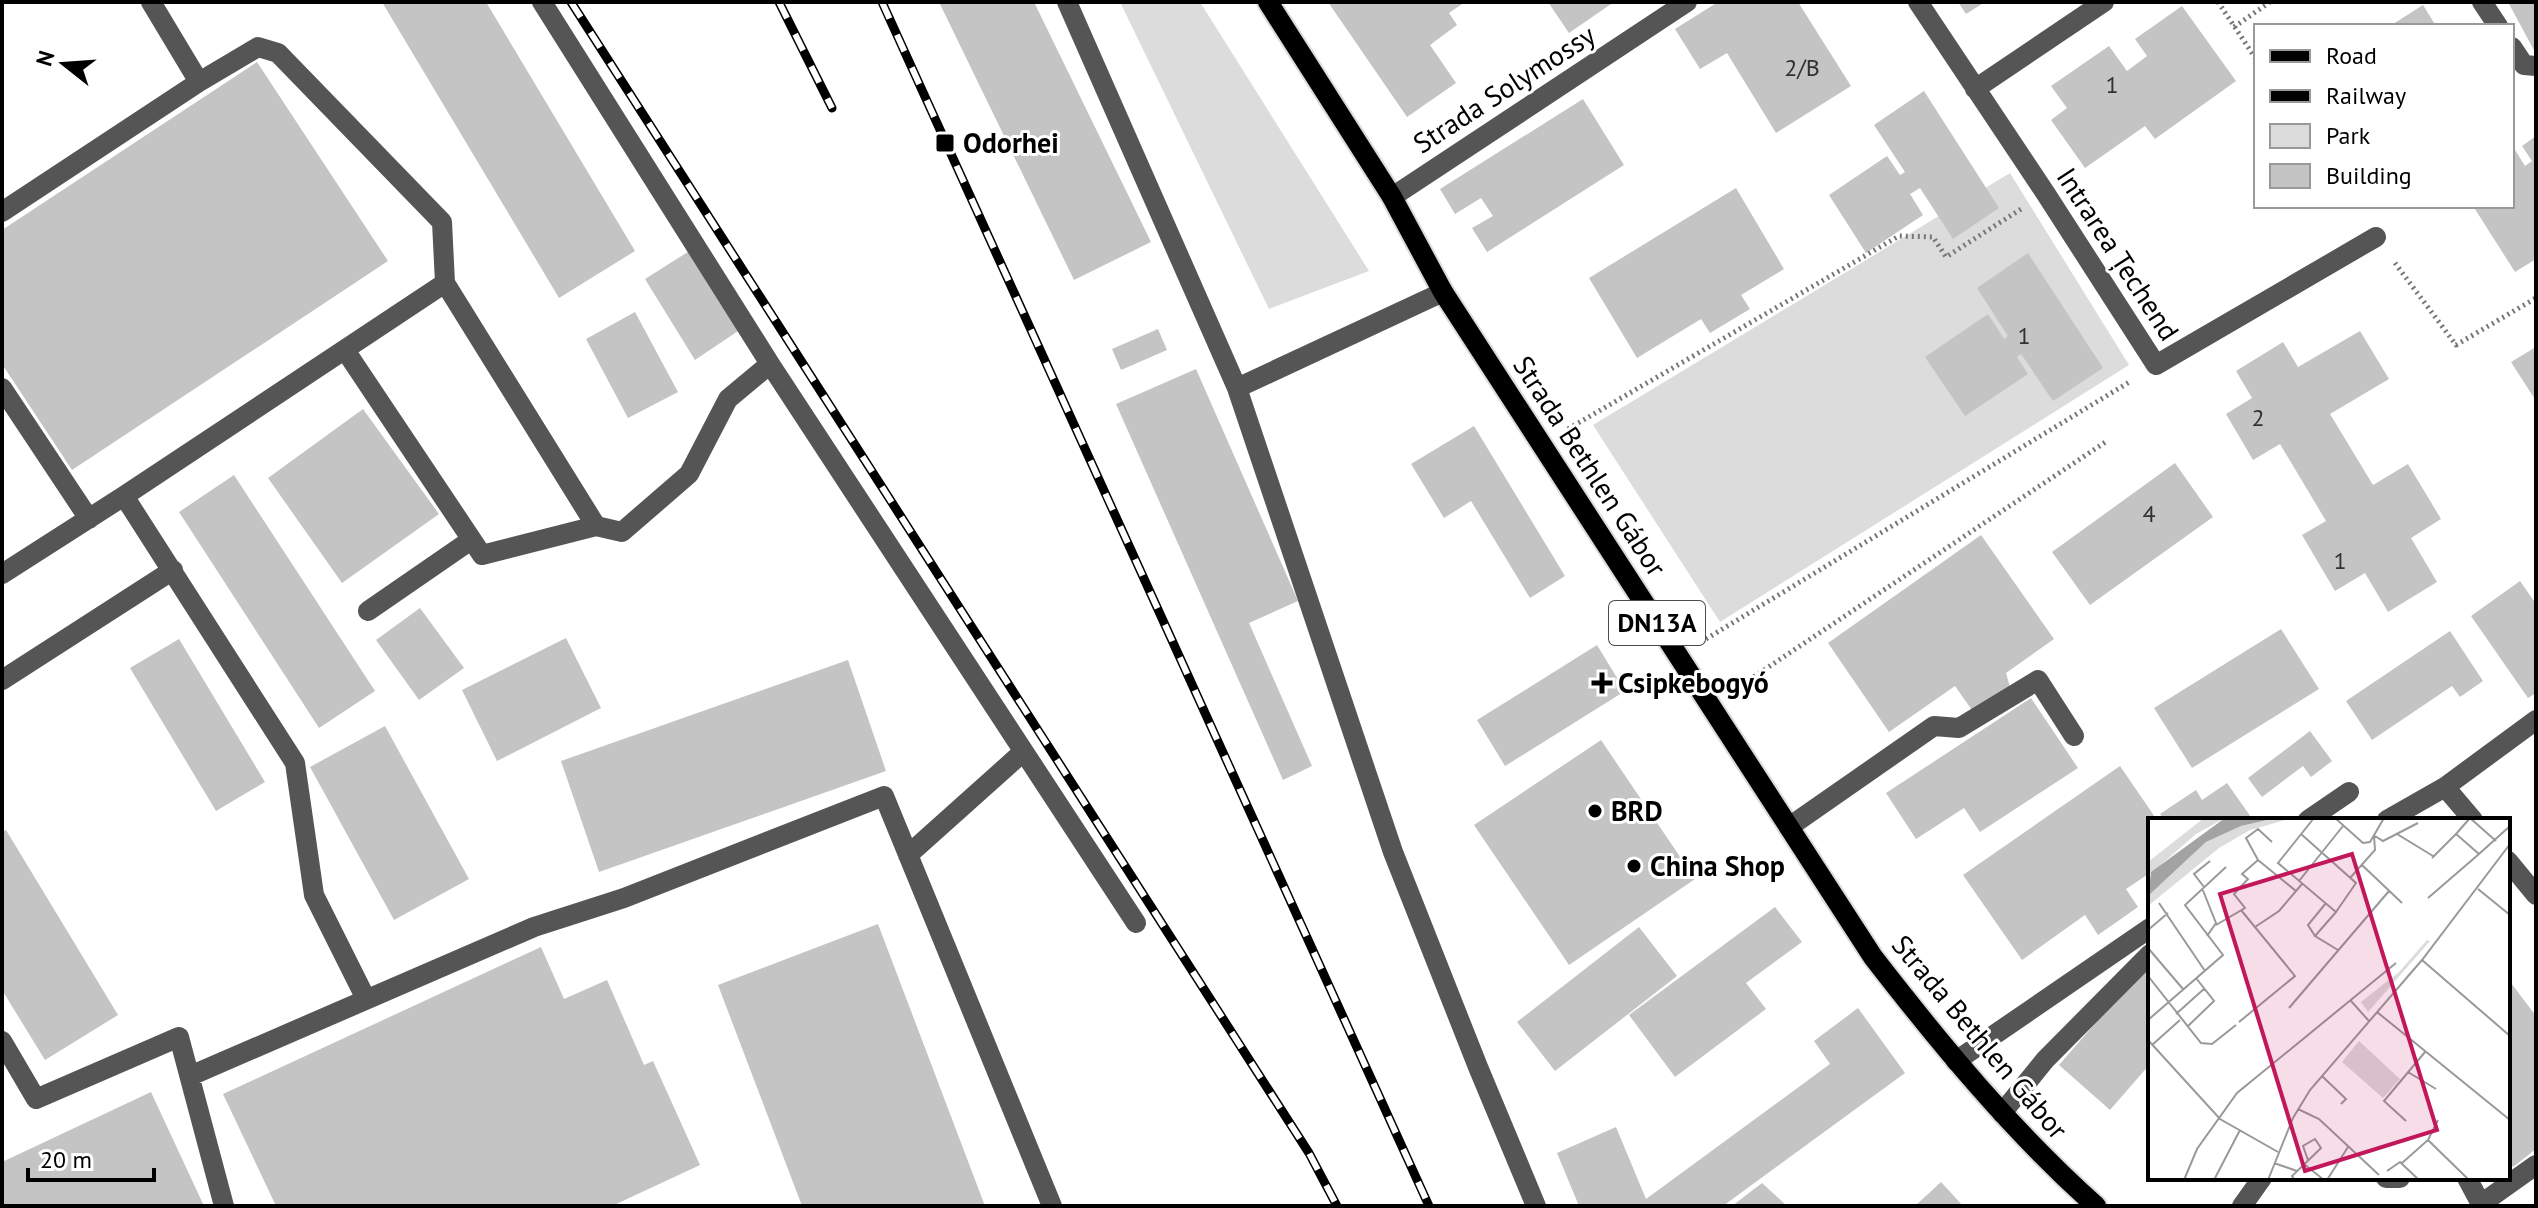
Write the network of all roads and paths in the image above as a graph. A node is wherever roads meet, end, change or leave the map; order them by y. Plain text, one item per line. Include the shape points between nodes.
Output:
1 (151, 2) edge
2 (542, 2) edge
3 (1067, 2) edge
4 (1268, 2) edge
5 (1687, 2) edge
6 (1918, 2) edge
7 (2104, 2) edge
8 (2218, 2) edge
9 (2270, 2) edge
10 (2482, 2) edge
11 (2497, 24) edge
12 (2234, 27) junction
13 (2514, 50) edge
14 (2254, 56) edge
15 (2536, 66) edge
16 (199, 82) junction
17 (1975, 89) junction
18 (2046, 194) junction
19 (1392, 197) junction
20 (2, 212) edge
21 (2376, 237) joint
22 (445, 283) junction
23 (1443, 292) junction
24 (2536, 298) edge
25 (345, 350) junction
26 (770, 364) junction
27 (2156, 365) junction
28 (2, 388) edge
29 (1237, 388) junction
30 (2107, 441) dead end
31 (1543, 444) junction
32 (124, 496) junction
33 (89, 519) junction
34 (596, 526) junction
35 (471, 540) junction
36 (173, 570) junction
37 (2, 574) edge
38 (368, 611) dead end
39 (1678, 657) junction
40 (2, 680) edge
41 (1710, 706) junction
42 (2536, 720) edge
43 (2074, 736) dead end
44 (1023, 752) junction
45 (2445, 787) junction
46 (2349, 792) dead end
47 (2311, 818) edge
48 (2391, 818) edge
49 (2471, 818) edge
50 (1789, 827) junction
51 (908, 855) junction
52 (2510, 863) edge
53 (2536, 895) edge
54 (1136, 923) dead end
55 (2148, 929) edge
56 (2148, 956) edge
57 (366, 999) junction
58 (2, 1041) edge
59 (1956, 1061) junction
60 (190, 1076) junction
61 (2002, 1113) junction
62 (2536, 1165) edge
63 (2261, 1180) edge
64 (2468, 1180) edge
65 (2482, 1205) edge
66 (224, 1206) edge
67 (1052, 1206) edge
68 (1536, 1206) edge
69 (2096, 1206) edge
70 (2242, 1206) edge

1 - 16 street
2 - 26 street
3 - 29 street
4 - 19 main road, Strada Bethlen Gábor / DN13A
5 - 19 street, Strada Solymossy
6 - 17 street, Intrarea Țechend
7 - 17 street
8 - 12 path
9 - 12 path
10 - 11 street
12 - 14 path
13 - 15 street via 2524,65
16 - 20 street
16 - 22 street via 258,47 278,53 442,222
17 - 18 street, Intrarea Țechend
18 - 27 street, Intrarea Țechend
18 - 31 path via 1946,257 1933,237 1899,236
19 - 23 main road, Strada Bethlen Gábor / DN13A
21 - 24 path via 2456,345
21 - 27 street, Intrarea Țechend
22 - 25 street
22 - 34 street
23 - 29 street
23 - 31 main road, Strada Bethlen Gábor / DN13A
25 - 32 street
25 - 35 street
26 - 34 street via 728,399 689,474 622,532
26 - 44 street
27 - 39 path
28 - 33 street
29 - 68 street via 1393,852
30 - 41 path
31 - 39 main road, Strada Bethlen Gábor / DN13A
32 - 33 street
32 - 36 street
33 - 37 street
34 - 35 street via 482,555
35 - 38 street
36 - 40 street
36 - 57 street via 295,763 314,895
39 - 41 main road, Strada Bethlen Gábor / DN13A
41 - 50 main road, Strada Bethlen Gábor / DN13A
42 - 45 street
43 - 50 street via 2038,680 1959,728 1934,726
44 - 51 street
44 - 54 street
45 - 48 street
45 - 49 street
46 - 47 street
50 - 59 main road, Strada Bethlen Gábor / DN13A via 1873,957
51 - 57 street via 884,796 624,898 534,927
51 - 67 street
52 - 53 street
55 - 59 street
56 - 61 street via 2045,1060
57 - 60 street
58 - 60 street via 36,1099 179,1037
59 - 61 main road, Strada Bethlen Gábor / DN13A
60 - 66 street
61 - 69 main road, Strada Bethlen Gábor / DN13A
62 - 65 street
63 - 70 street
64 - 65 street

